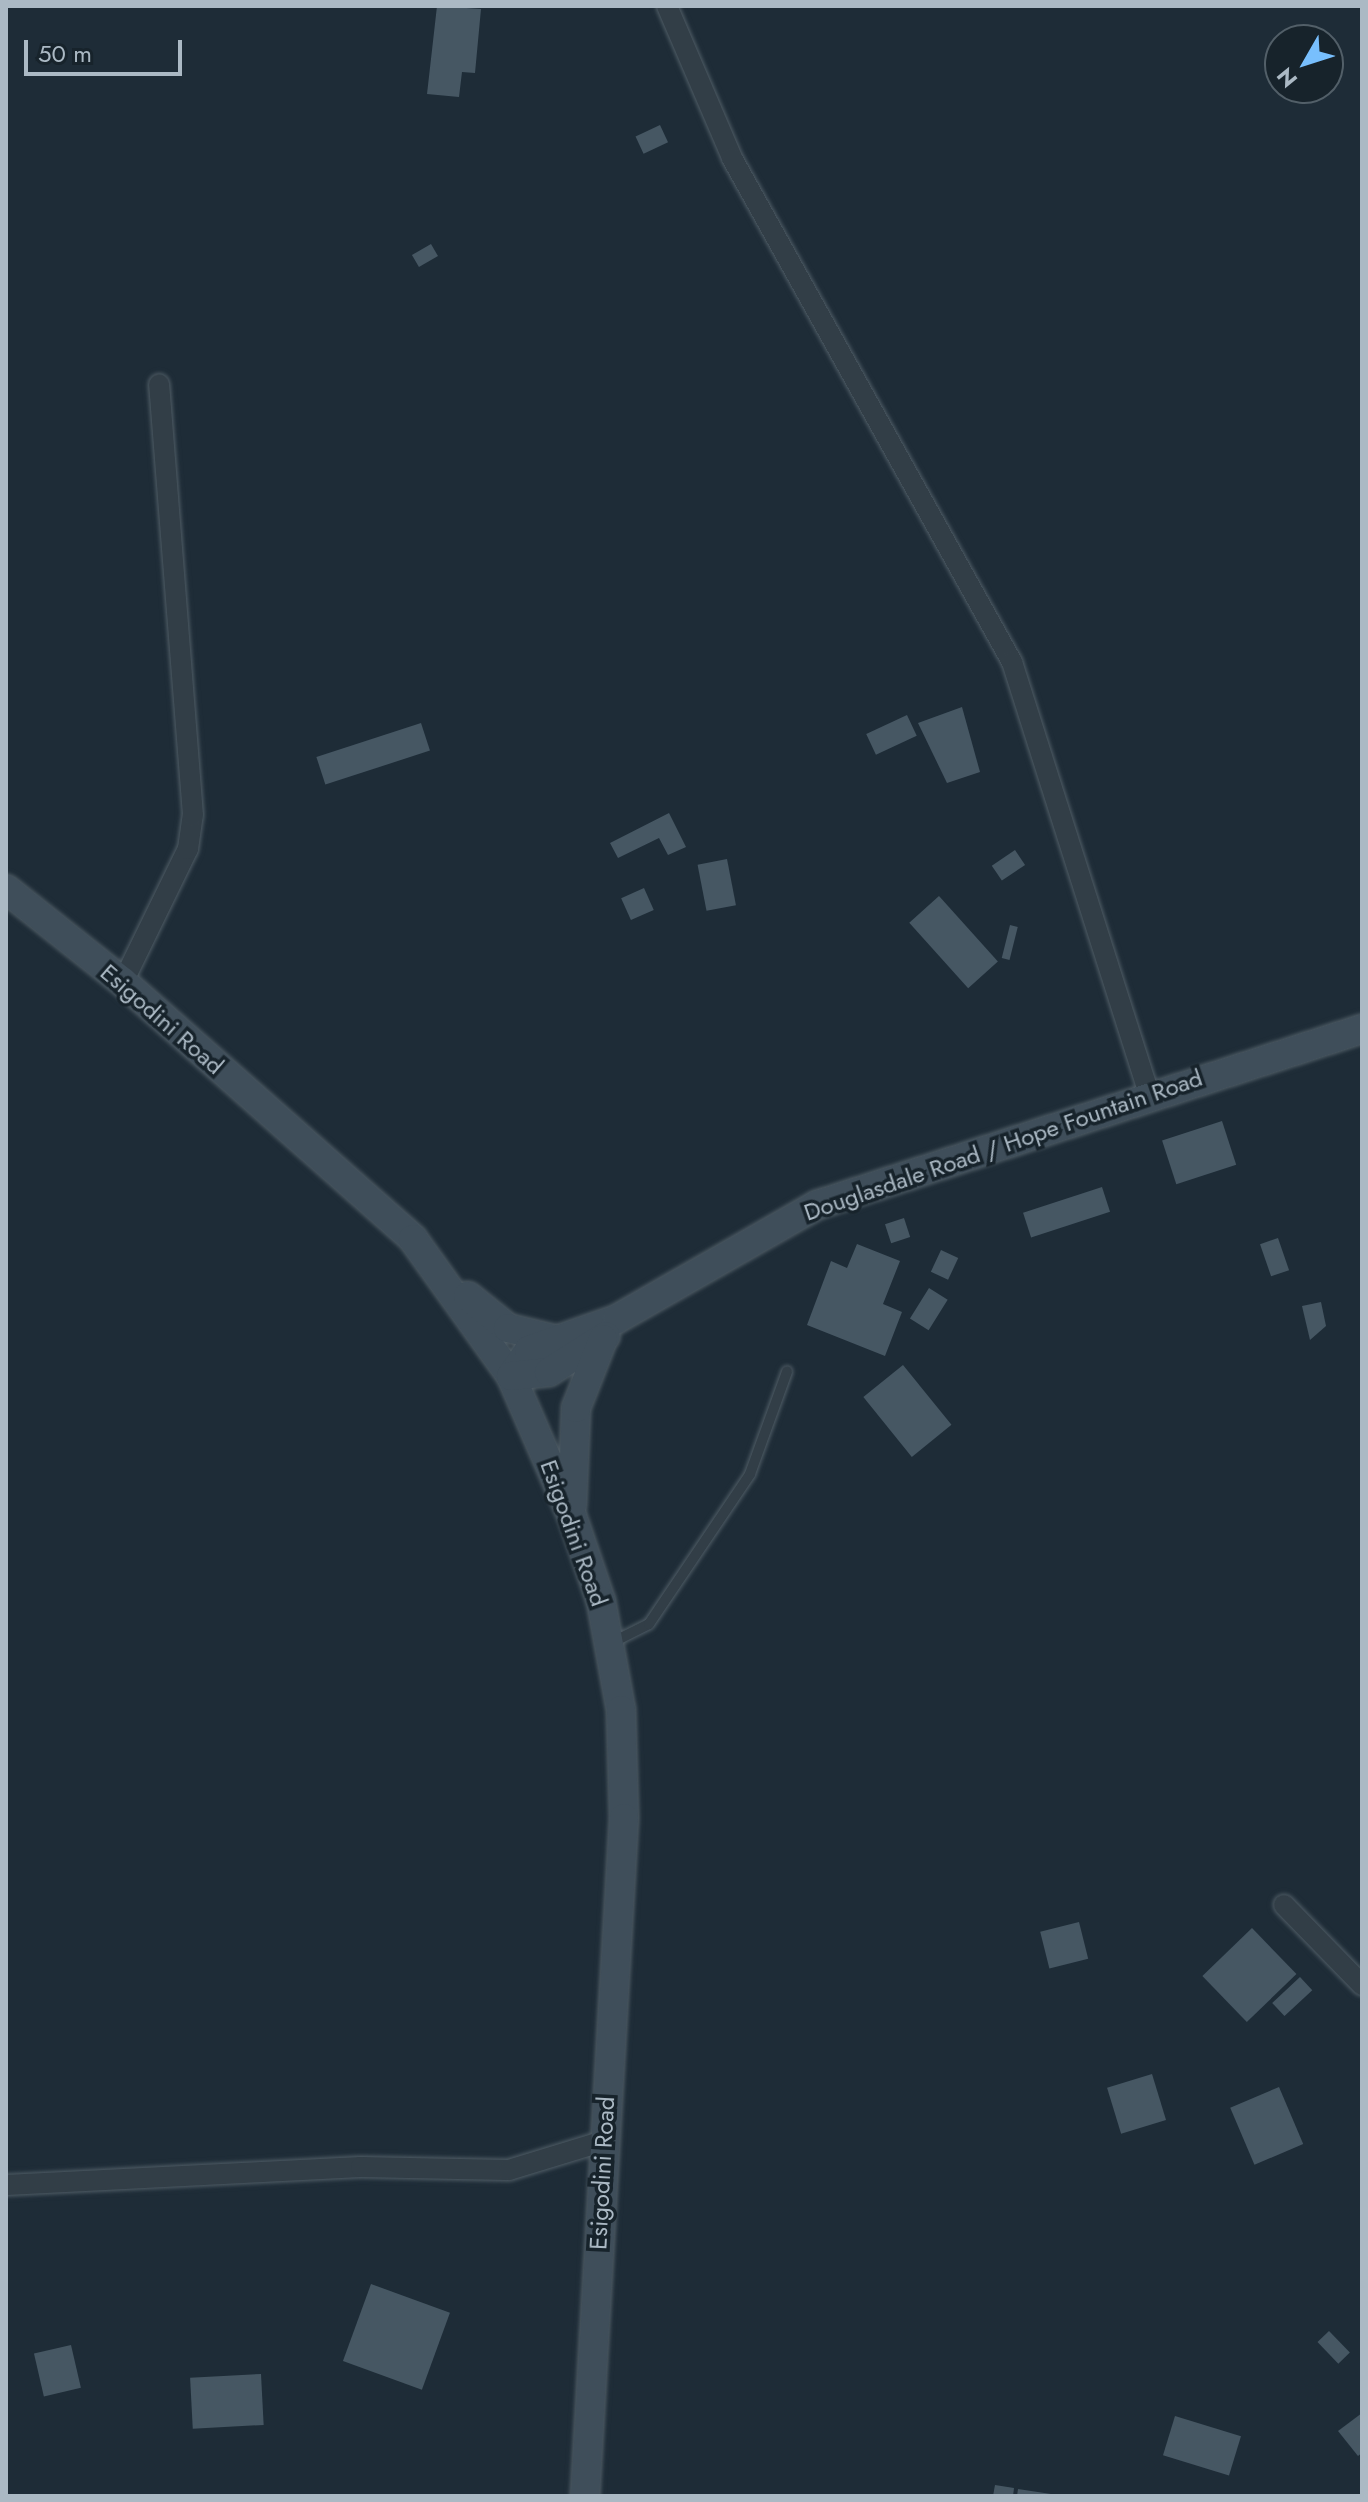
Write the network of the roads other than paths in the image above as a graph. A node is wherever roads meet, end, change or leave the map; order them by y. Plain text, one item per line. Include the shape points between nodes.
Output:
1 (667, 6) edge
2 (159, 384) dead end
3 (6, 889) edge
4 (123, 982) junction
5 (1362, 1029) edge
6 (1149, 1093) junction
7 (439, 1273) junction
8 (610, 1329) junction
9 (553, 1339) junction
10 (787, 1372) dead end
11 (511, 1376) junction
12 (572, 1516) junction
13 (609, 1644) junction
14 (1284, 1905) dead end
15 (1362, 1985) edge
16 (604, 2141) junction
17 (6, 2185) edge
18 (585, 2496) edge

1 - 6 street via 732,158 1012,662
2 - 4 street via 193,815 188,849
3 - 4 main road, Esigodini Road
4 - 7 main road, Esigodini Road via 380,1206
5 - 6 main road, Douglasdale Road / Hope Fountain Road
6 - 8 main road, Douglasdale Road / Hope Fountain Road via 817,1205
7 - 9 main road via 508,1328
7 - 11 main road, Esigodini Road
8 - 9 main road
8 - 11 main road via 549,1372
8 - 12 main road via 576,1408
9 - 11 main road via 529,1350
10 - 13 lane via 750,1474 649,1624
11 - 12 main road, Esigodini Road
12 - 13 main road, Esigodini Road
13 - 16 main road, Esigodini Road via 621,1710 624,1818
14 - 15 street
16 - 17 street via 509,2170 361,2167
16 - 18 main road, Esigodini Road

